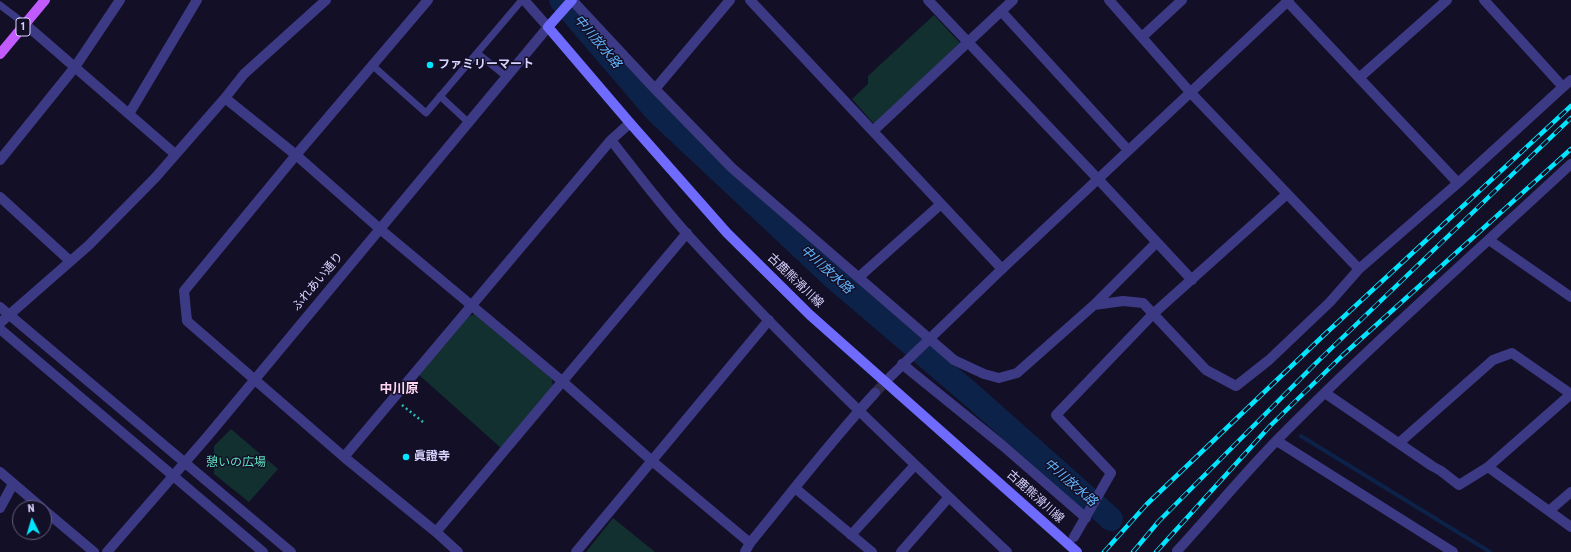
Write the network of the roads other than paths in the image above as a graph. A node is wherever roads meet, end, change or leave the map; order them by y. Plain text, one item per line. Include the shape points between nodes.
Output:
1 (45, 0) edge
2 (120, 0) edge
3 (197, 0) edge
4 (428, 0) edge
5 (523, 0) edge
6 (730, 0) edge
7 (750, 0) edge
8 (928, 0) edge
9 (1013, 0) edge
10 (1109, 0) edge
11 (1182, 0) edge
12 (1287, 0) edge
13 (1447, 0) edge
14 (1484, 0) edge
15 (319, 2) edge
16 (571, 2) edge
17 (0, 5) edge
18 (1001, 12) junction
19 (552, 23) junction
20 (25, 24) junction
21 (1142, 37) junction
22 (968, 42) junction
23 (477, 53) junction
24 (0, 54) edge
25 (372, 65) junction
26 (75, 67) junction
27 (507, 77) junction
28 (1359, 78) junction
29 (1571, 80) edge
30 (1563, 87) junction
31 (655, 89) junction
32 (1190, 92) junction
33 (440, 96) junction
34 (225, 98) junction
35 (129, 114) junction
36 (469, 122) junction
37 (630, 123) junction
38 (873, 131) junction
39 (611, 140) junction
40 (1128, 150) junction
41 (175, 154) junction
42 (296, 155) junction
43 (0, 160) edge
44 (1571, 164) edge
45 (1098, 179) junction
46 (1458, 183) junction
47 (1287, 194) junction
48 (0, 197) edge
49 (941, 204) junction
50 (380, 229) junction
51 (687, 233) junction
52 (1490, 240) junction
53 (1156, 243) junction
54 (70, 260) junction
55 (1002, 269) junction
56 (1359, 269) junction
57 (859, 277) junction
58 (1192, 280) junction
59 (1571, 297) edge
60 (471, 305) junction
61 (1094, 305) junction
62 (0, 307) edge
63 (9, 314) junction
64 (1153, 314) junction
65 (769, 320) junction
66 (0, 323) edge
67 (0, 329) edge
68 (928, 340) junction
69 (905, 361) junction
70 (891, 376) tunnel mouth
71 (255, 378) junction
72 (562, 382) junction
73 (875, 393) tunnel mouth
74 (1325, 393) junction
75 (1571, 394) edge
76 (859, 411) junction
77 (1277, 441) junction
78 (1399, 443) junction
79 (344, 457) junction
80 (652, 461) junction
81 (184, 462) junction
82 (915, 465) junction
83 (1488, 467) junction
84 (0, 472) edge
85 (172, 476) junction
86 (13, 484) junction
87 (795, 488) junction
88 (1571, 492) edge
89 (949, 497) junction
90 (32, 500) edge
91 (0, 508) edge
92 (1549, 511) junction
93 (1088, 516) junction
94 (52, 517) edge
95 (1571, 527) edge
96 (436, 532) junction
97 (852, 535) junction
98 (1074, 537) dead end
99 (750, 543) junction
100 (1076, 551) edge
101 (94, 552) edge
102 (107, 552) edge
103 (263, 552) edge
104 (291, 552) edge
105 (458, 552) edge
106 (576, 552) edge
107 (744, 552) edge
108 (872, 552) edge
109 (901, 552) edge
110 (1007, 552) edge
111 (1177, 552) edge
112 (1453, 552) edge

1 - 20 main road, 1
2 - 26 street
3 - 35 street
4 - 25 street
5 - 19 street
5 - 23 lane
6 - 31 street
7 - 38 street
8 - 22 street
9 - 18 street
10 - 21 street
11 - 21 street
12 - 28 street
12 - 32 street
13 - 28 street
14 - 30 street
15 - 34 street via 244,74
16 - 19 main road
16 - 31 street
17 - 20 lane
18 - 22 street
18 - 40 street
19 - 27 street, ふれあい通り
19 - 37 main road, 古鹿熊滑川線
20 - 24 main road, 1
20 - 26 street
21 - 32 street
22 - 38 street
22 - 45 street
23 - 27 lane
23 - 33 lane
25 - 33 lane via 426,113
25 - 42 street
26 - 35 street
26 - 43 street
27 - 36 street, ふれあい通り
28 - 46 street
29 - 30 street
30 - 46 street
31 - 57 street via 732,168
32 - 40 street
32 - 47 street
33 - 36 lane
34 - 41 street
34 - 42 street
35 - 41 street
36 - 50 street, ふれあい通り
37 - 39 street
37 - 100 main road, 古鹿熊滑川線 via 727,233 810,315
38 - 49 street
39 - 51 street
39 - 60 street
40 - 45 street
41 - 54 street via 89,244
42 - 50 street
42 - 71 street via 184,291 187,321
44 - 52 street
45 - 53 street
45 - 55 street
46 - 56 street
47 - 56 street
47 - 58 street
48 - 54 street
49 - 55 street
49 - 57 street
50 - 60 street
50 - 71 street, ふれあい通り
51 - 65 street
51 - 72 street
52 - 59 street
52 - 74 street via 1392,328
53 - 58 street
53 - 61 street
54 - 63 street
55 - 68 street
56 - 64 street via 1330,302 1269,360 1236,386 1206,370
57 - 68 street
58 - 64 street
60 - 72 street
60 - 79 street
61 - 64 street via 1123,301 1143,303
61 - 68 street via 1017,373 999,378 954,360
62 - 63 street
63 - 66 street
63 - 81 street
64 - 93 street via 1056,414 1111,473
65 - 76 street
65 - 80 street
67 - 85 street
68 - 69 street
69 - 70 street
69 - 93 street
71 - 79 street
71 - 81 street, ふれあい通り
72 - 80 street
72 - 96 street
73 - 76 street
74 - 77 street
74 - 78 street
75 - 78 street via 1512,353 1493,360
75 - 83 street
76 - 82 street
76 - 87 street
77 - 111 street
77 - 112 street
78 - 83 street via 1458,485
79 - 96 street
80 - 99 street
80 - 106 street
81 - 85 street, ふれあい通り
81 - 104 street
82 - 89 street
82 - 97 street
83 - 92 street
84 - 86 street
85 - 102 street, ふれあい通り
85 - 103 street
86 - 90 street
86 - 91 street
87 - 97 street
87 - 99 street
88 - 92 street
89 - 109 street
89 - 110 street
92 - 95 street
93 - 98 street
94 - 101 street
96 - 105 street
97 - 108 street
99 - 107 street

